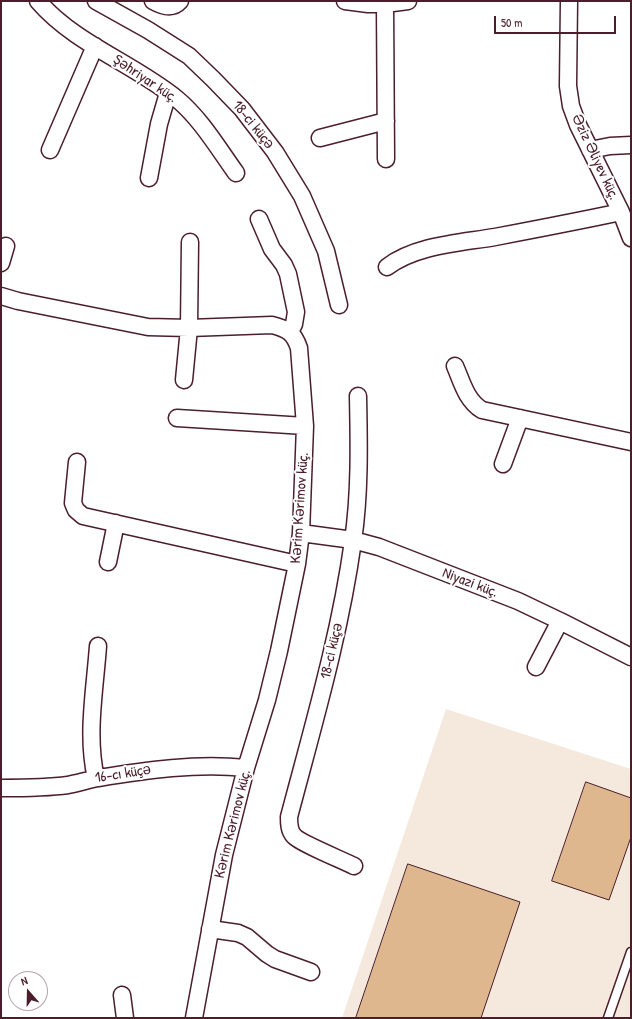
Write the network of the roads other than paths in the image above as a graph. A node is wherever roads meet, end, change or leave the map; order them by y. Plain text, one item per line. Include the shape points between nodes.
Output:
1 (38, 1) edge
2 (96, 1) edge
3 (153, 1) edge
4 (180, 1) edge
5 (345, 1) edge
6 (404, 1) edge
7 (569, 1) edge
8 (385, 4) junction
9 (95, 46) junction
10 (168, 92) junction
11 (386, 121) junction
12 (320, 138) dead end
13 (631, 145) edge
14 (50, 150) dead end
15 (590, 150) junction
16 (386, 159) dead end
17 (236, 173) dead end
18 (149, 178) dead end
19 (621, 212) junction
20 (258, 219) dead end
21 (631, 238) edge
22 (190, 242) dead end
23 (6, 246) dead end
24 (1, 263) edge
25 (387, 267) dead end
26 (1, 296) edge
27 (339, 305) dead end
28 (189, 328) junction
29 (290, 332) junction
30 (456, 366) dead end
31 (184, 380) dead end
32 (358, 396) dead end
33 (177, 418) dead end
34 (520, 418) junction
35 (305, 426) junction
36 (631, 442) edge
37 (77, 462) dead end
38 (503, 464) dead end
39 (116, 523) junction
40 (301, 533) junction
41 (353, 540) junction
42 (108, 562) dead end
43 (297, 564) junction
44 (560, 621) junction
45 (98, 646) dead end
46 (631, 658) edge
47 (536, 667) dead end
48 (246, 768) junction
49 (96, 778) junction
50 (1, 788) edge
51 (354, 866) dead end
52 (210, 929) junction
53 (631, 952) edge
54 (311, 972) dead end
55 (122, 995) dead end
56 (125, 1018) edge
57 (194, 1018) edge
58 (608, 1018) edge

1 - 9 street, Şəhriyar küç. via 58,22
2 - 27 street, 18-ci küçə via 189,56 242,110 275,152 302,196 326,251
3 - 4 street via 161,6 170,7
5 - 8 street
6 - 8 street
7 - 15 street, Əziz Əliyev küç. via 568,86 571,106
8 - 11 street
9 - 10 street, Şəhriyar küç.
9 - 14 street
10 - 17 street, Şəhriyar küç. via 189,111 210,136
10 - 18 street
11 - 12 street
11 - 16 street
13 - 15 street
15 - 19 street, Əziz Əliyev küç.
19 - 21 street, Əziz Əliyev küç.
19 - 25 street via 422,250 397,259
20 - 29 street via 272,249 288,274 296,312
22 - 28 street
23 - 24 street
26 - 28 street via 148,327
28 - 29 street via 272,325
28 - 31 street
29 - 35 street, Kərim Kərimov küç. via 299,348
30 - 34 street via 469,399 475,406 482,410
32 - 41 street, 18-ci küçə via 359,441
33 - 35 street
34 - 36 street
34 - 38 street
35 - 40 street, Kərim Kərimov küç.
37 - 39 street via 73,503 76,510 83,516
39 - 42 street
39 - 43 street
40 - 41 street, Niyazi küç.
40 - 43 street, Kərim Kərimov küç.
41 - 44 street, Niyazi küç. via 379,547 518,601
41 - 51 street, 18-ci küçə via 326,678 289,817 294,836
43 - 48 street, Kərim Kərimov küç. via 267,700
44 - 46 street, Niyazi küç.
44 - 47 street
45 - 49 street via 91,740
48 - 49 street, 16-cı küçə via 162,768
48 - 52 street, Kərim Kərimov küç. via 224,855
49 - 50 street, 16-cı küçə via 68,785
52 - 54 street via 248,937 267,954
52 - 57 street, Kərim Kərimov küç.
53 - 58 lane
55 - 56 street

